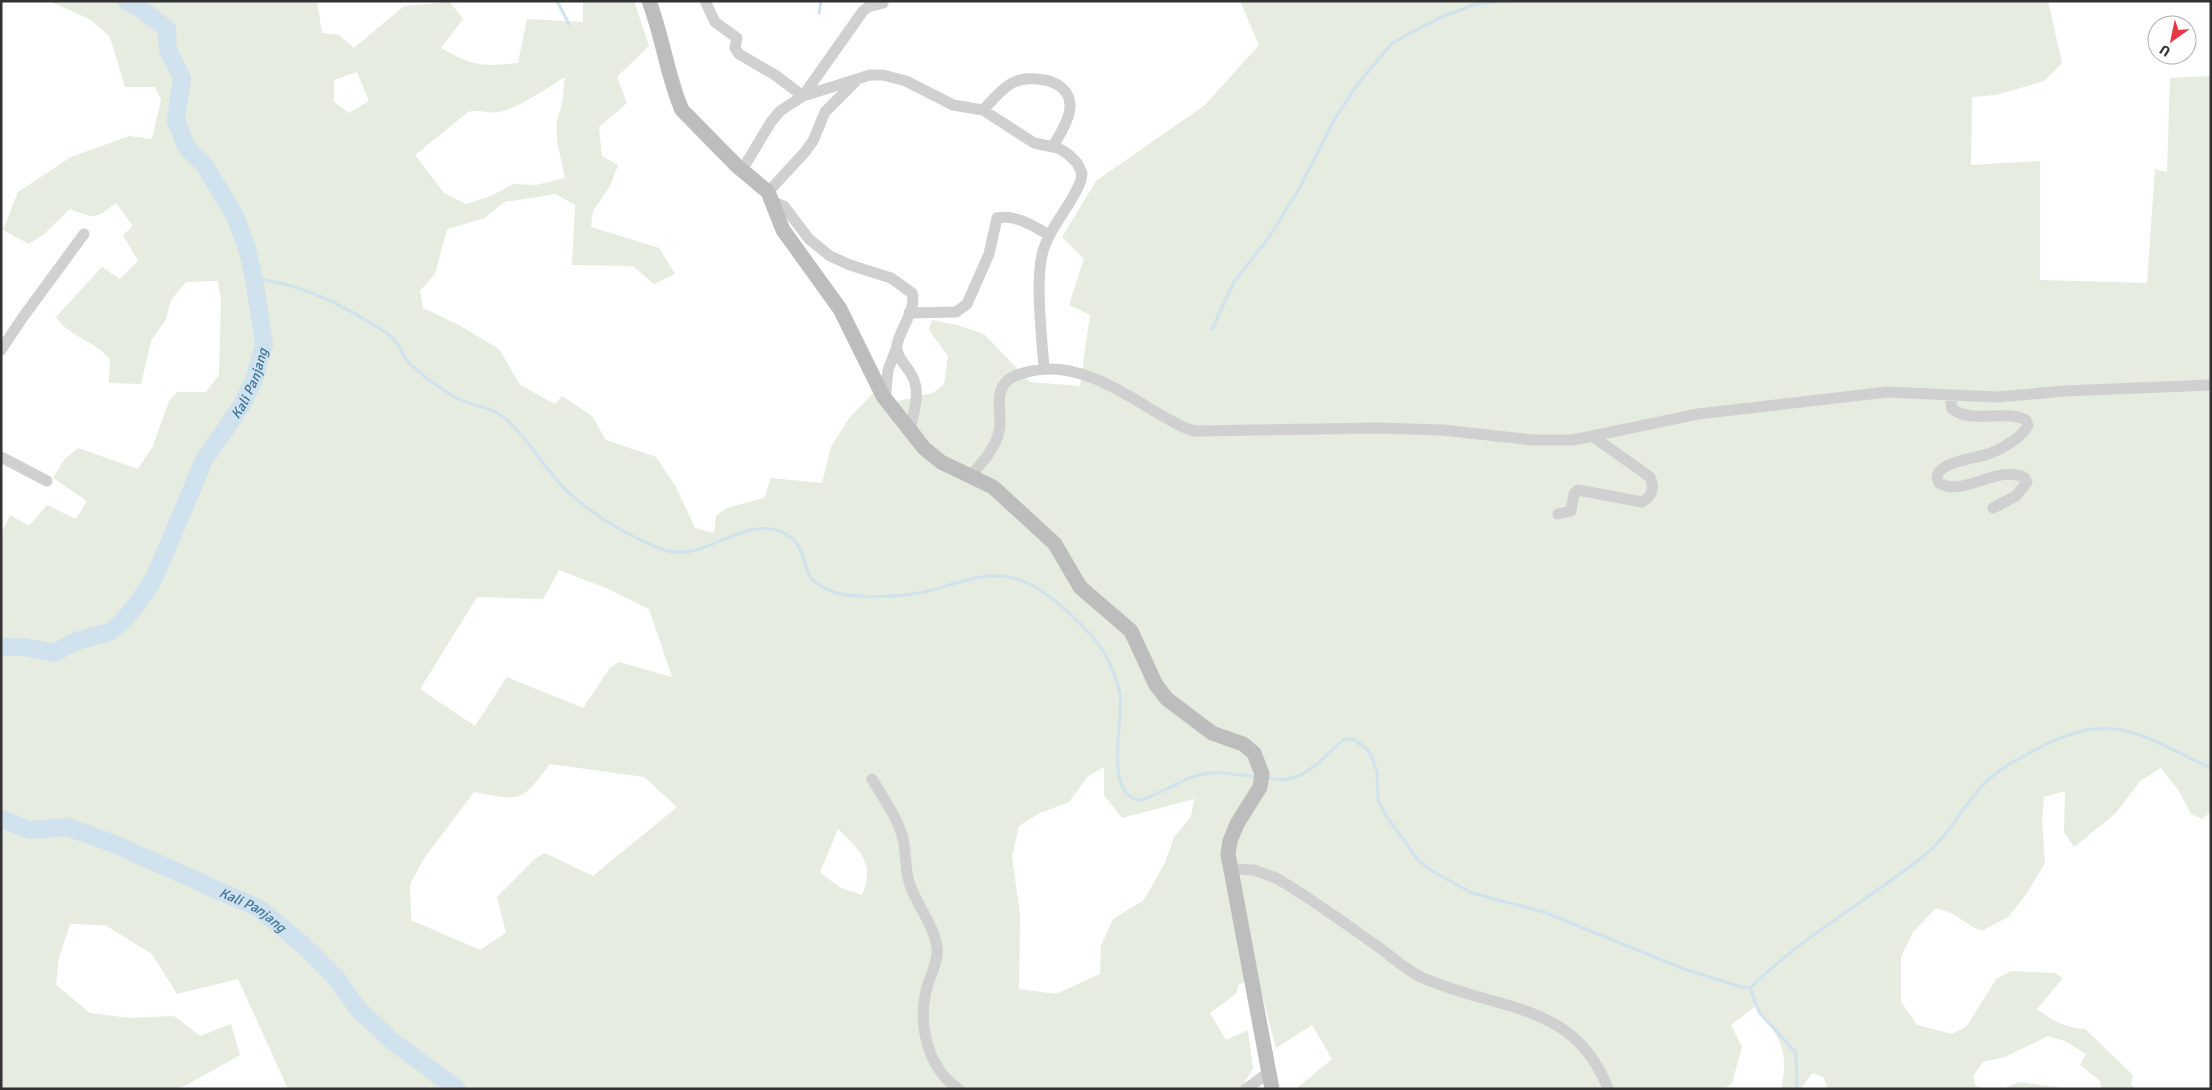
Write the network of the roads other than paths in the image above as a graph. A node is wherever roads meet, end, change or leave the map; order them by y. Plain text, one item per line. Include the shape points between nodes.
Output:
1 (649, 1) edge
2 (705, 1) edge
3 (883, 3) dead end
4 (858, 79) junction
5 (803, 96) junction
6 (983, 110) junction
7 (1053, 147) junction
8 (742, 170) junction
9 (771, 197) junction
10 (84, 234) dead end
11 (1049, 235) junction
12 (909, 313) junction
13 (897, 347) junction
14 (1, 350) edge
15 (1044, 368) junction
16 (2211, 385) edge
17 (882, 396) junction
18 (1950, 396) junction
19 (910, 430) junction
20 (1592, 436) junction
21 (1, 457) edge
22 (970, 476) junction
23 (47, 482) dead end
24 (1993, 508) dead end
25 (1558, 514) dead end
26 (872, 779) dead end
27 (1230, 870) junction
28 (1268, 1073) junction
29 (959, 1089) edge
30 (1246, 1089) edge
31 (1272, 1089) edge
32 (1608, 1089) edge

1 - 8 street via 682,110
2 - 5 street via 715,22 737,38 735,48 739,54
3 - 5 street via 868,7 863,12
4 - 5 street
4 - 6 street via 870,75 895,77 953,104
4 - 9 street via 825,112 813,141
5 - 8 street via 780,111
6 - 7 street via 1034,143
6 - 7 street via 1013,82 1038,78 1053,84 1066,95 1070,107
7 - 11 street via 1068,154 1082,173 1080,185
8 - 9 street
9 - 12 street via 784,206 809,239 830,256 850,266 889,277 907,289 913,296
9 - 17 street via 783,230 840,309
10 - 14 street
11 - 12 street via 1007,216 997,218 989,254 967,304 956,312
11 - 15 street via 1040,266
12 - 13 street
13 - 17 street
13 - 19 street via 916,387
15 - 20 street via 1066,370 1114,387 1181,427 1195,431 1378,428 1442,430 1553,441
15 - 22 street via 1006,381 999,399 1001,418 996,441 988,456
16 - 18 street via 1997,397
17 - 19 street
18 - 20 street via 1887,392 1763,405 1698,414
18 - 24 street via 1952,409 1962,414 2018,416 2028,425 2024,434 1990,454 1962,460 1940,470 1939,483 1952,488 2007,474 2025,478 2027,482 2022,490
19 - 22 street via 941,462
20 - 25 street via 1650,477 1653,484 1651,494 1642,502 1578,490 1574,494 1571,511
21 - 23 street
22 - 27 street via 993,487 1039,529 1060,552 1080,587 1132,631 1150,674 1163,695 1217,736 1247,746 1258,760 1261,778 1257,793 1232,835 1228,854
26 - 29 street via 894,816 903,840 910,886 937,947 922,1011 930,1054 937,1070
27 - 28 street
27 - 32 street via 1254,870 1276,878 1420,976 1556,1023 1584,1045
28 - 30 street
28 - 31 street

